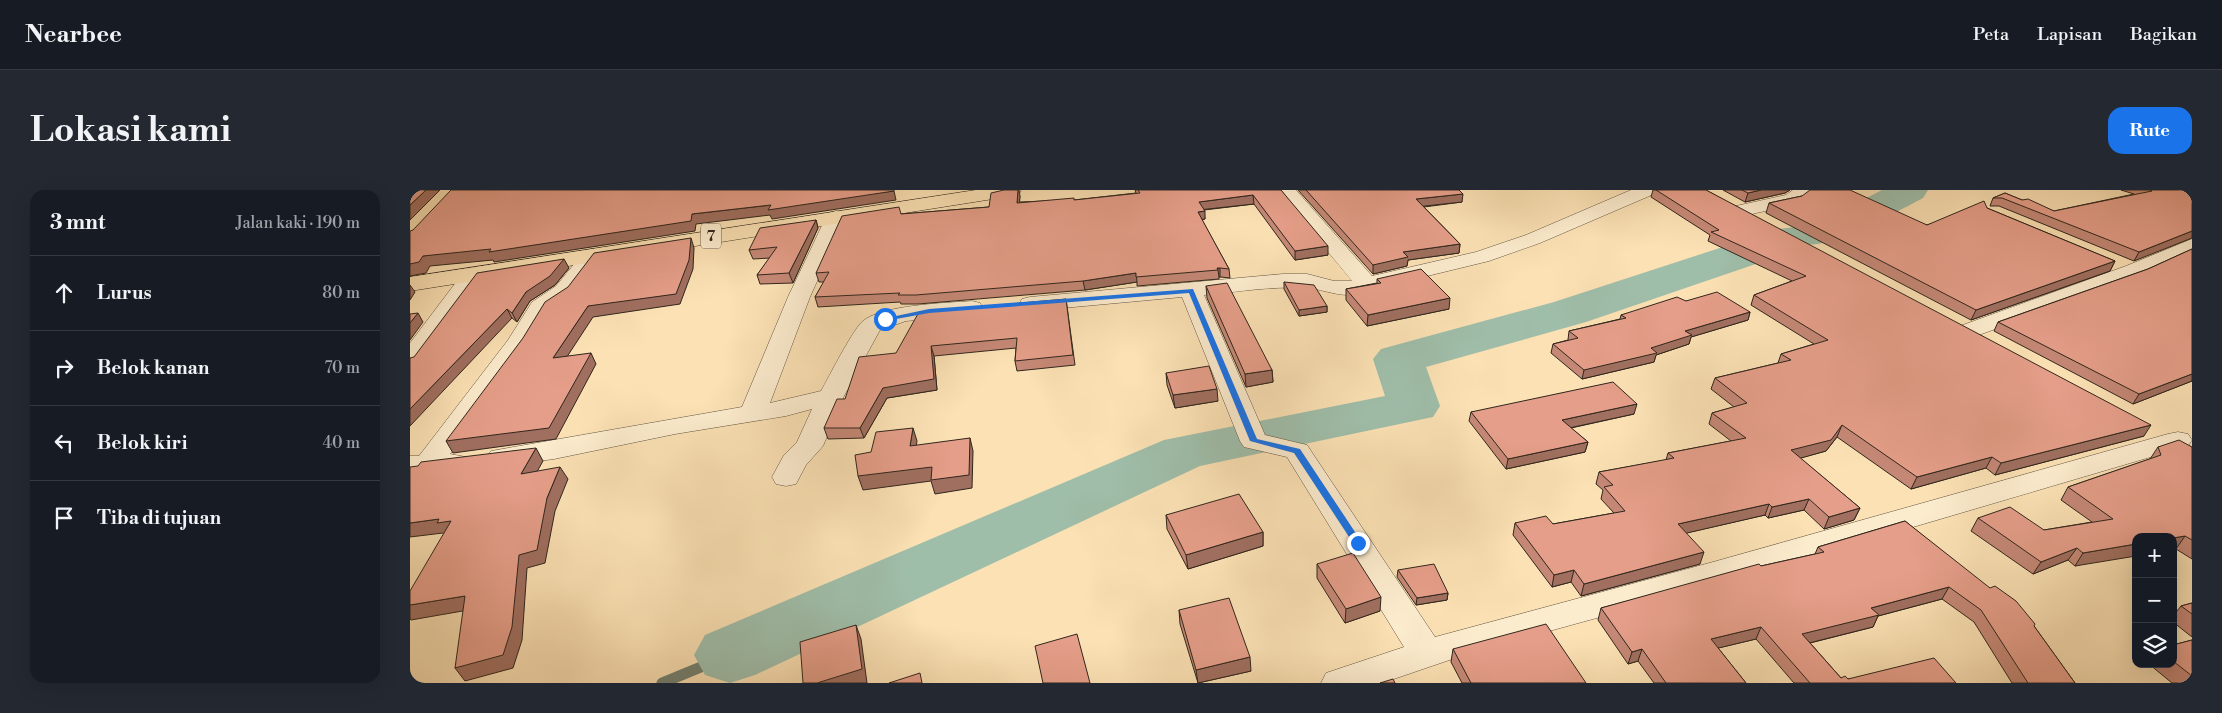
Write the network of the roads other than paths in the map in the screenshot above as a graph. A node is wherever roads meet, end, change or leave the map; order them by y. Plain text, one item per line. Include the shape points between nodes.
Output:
1 (1012, 190) edge
2 (1286, 190) edge
3 (1647, 190) edge
4 (1806, 190) edge
5 (836, 216) junction
6 (1768, 224) edge
7 (2192, 245) edge
8 (592, 255) junction
9 (2107, 260) edge
10 (2134, 271) junction
11 (474, 274) junction
12 (1366, 282) junction
13 (410, 284) edge
14 (1191, 291) junction
15 (1994, 344) edge
16 (410, 360) edge
17 (831, 396) junction
18 (753, 412) junction
19 (2174, 438) edge
20 (419, 464) edge
21 (786, 477) dead end
22 (1426, 653) junction
23 (1339, 683) edge

1 - 5 highway, 7
2 - 12 street
3 - 12 street via 1533,240 1482,257
4 - 6 street via 1792,199 1735,206
5 - 8 highway, 7
5 - 18 street
7 - 10 street
8 - 11 highway, 7
8 - 20 street via 564,292 540,307 518,343
9 - 10 street
10 - 15 street via 1959,326
11 - 13 highway, 7
11 - 16 street
12 - 14 street via 1348,288 1334,288 1306,281 1283,281
14 - 17 street via 906,314 885,319 871,326
14 - 22 street via 1253,438 1297,451
17 - 18 street
17 - 21 street via 810,446 794,461
18 - 20 street via 543,452 464,463
19 - 22 street
22 - 23 street

